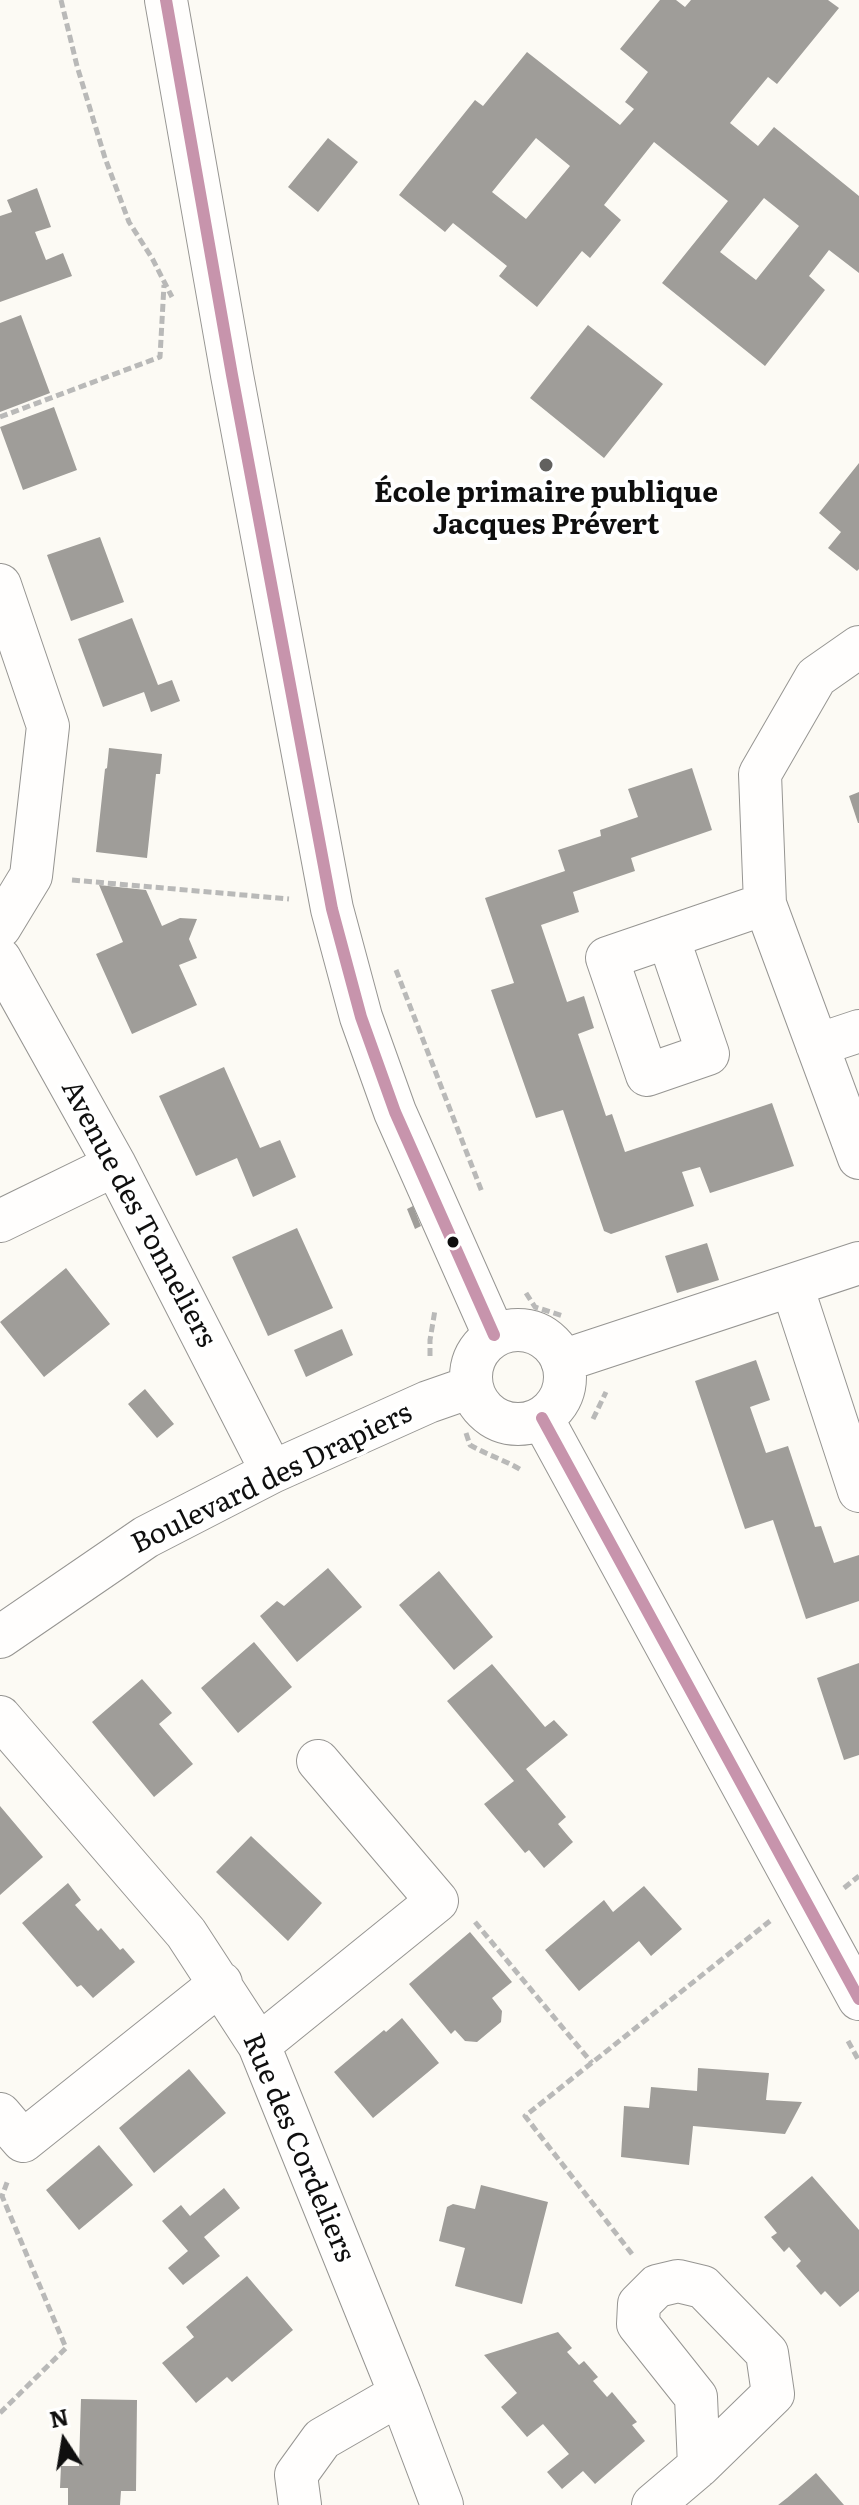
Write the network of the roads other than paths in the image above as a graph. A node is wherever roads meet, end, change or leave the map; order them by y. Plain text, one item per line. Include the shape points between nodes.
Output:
1 (166, 0) edge
2 (0, 585) edge
3 (859, 647) edge
4 (765, 904) junction
5 (0, 927) edge
6 (668, 937) dead end
7 (0, 959) edge
8 (859, 1031) edge
9 (817, 1045) junction
10 (859, 1158) edge
11 (115, 1165) junction
12 (0, 1221) edge
13 (859, 1263) edge
14 (792, 1286) junction
15 (494, 1335) junction
16 (562, 1361) junction
17 (471, 1387) junction
18 (846, 1405) edge
19 (542, 1418) junction
20 (272, 1472) junction
21 (859, 1491) edge
22 (0, 1637) edge
23 (0, 1717) edge
24 (318, 1761) dead end
25 (221, 1983) junction
26 (859, 1999) edge
27 (259, 2045) junction
28 (12, 2127) edge
29 (400, 2394) junction
30 (699, 2466) junction
31 (300, 2505) edge
32 (442, 2505) edge
33 (653, 2505) edge

1 - 15 street via 332,909 361,1017 395,1112
2 - 5 street via 48,726 31,876
3 - 4 street via 816,677 760,774
4 - 6 street
4 - 9 street
7 - 11 street, Avenue des Tonneliers
8 - 9 street
9 - 10 street
11 - 12 street
11 - 20 street, Avenue des Tonneliers
13 - 14 street
14 - 16 street
14 - 18 street
15 - 16 street via 508,1330 538,1334 551,1342
15 - 17 street via 474,1358
16 - 19 street via 565,1386
17 - 19 street via 477,1403 503,1423 519,1425
17 - 20 street, Boulevard des Drapiers
18 - 21 street
19 - 26 street
20 - 22 street, Boulevard des Drapiers via 146,1537
23 - 25 street, Rue des Cordeliers via 186,1933
24 - 27 street via 437,1901
25 - 27 street, Rue des Cordeliers
25 - 28 street
27 - 29 street, Rue des Cordeliers
29 - 31 street via 322,2439 296,2475
29 - 32 street, Rue des Cordeliers
30 - 30 street via 773,2394 767,2353 703,2287 678,2281 657,2286 639,2304 638,2324 696,2397
30 - 33 street

